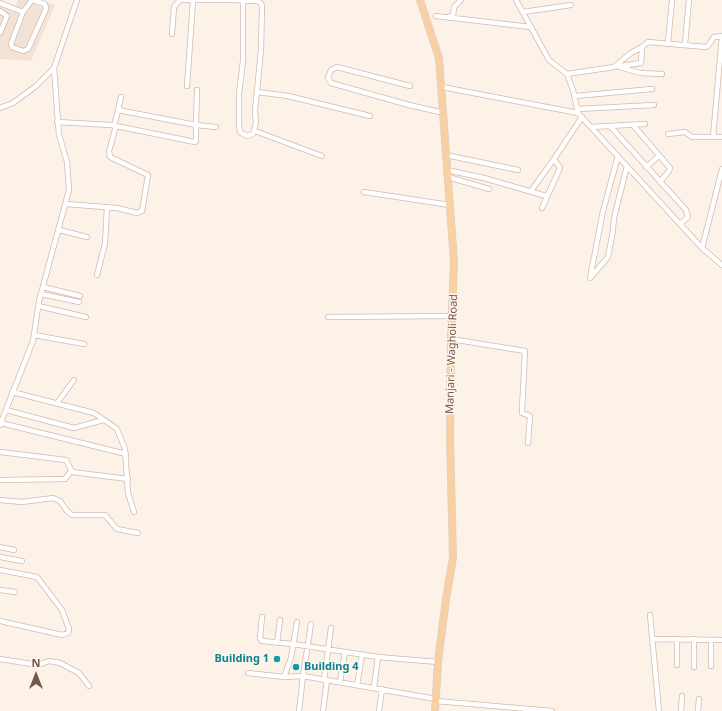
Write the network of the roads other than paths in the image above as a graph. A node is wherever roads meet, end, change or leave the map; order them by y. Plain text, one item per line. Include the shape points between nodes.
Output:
1 (32, 0) edge
2 (77, 0) edge
3 (180, 0) edge
4 (420, 0) edge
5 (461, 0) edge
6 (516, 0) edge
7 (672, 0) edge
8 (689, 0) edge
9 (193, 1) edge
10 (243, 1) junction
11 (0, 3) edge
12 (571, 5) dead end
13 (0, 11) edge
14 (23, 12) junction
15 (523, 12) junction
16 (436, 16) junction
17 (426, 18) junction
18 (530, 27) junction
19 (0, 33) edge
20 (172, 34) dead end
21 (722, 36) edge
22 (668, 43) junction
23 (685, 44) junction
24 (642, 47) junction
25 (616, 66) junction
26 (54, 68) junction
27 (567, 74) junction
28 (662, 74) dead end
29 (187, 86) dead end
30 (410, 86) dead end
31 (442, 87) junction
32 (652, 89) dead end
33 (197, 90) dead end
34 (257, 92) junction
35 (575, 96) junction
36 (121, 97) dead end
37 (654, 105) dead end
38 (0, 108) edge
39 (118, 110) junction
40 (444, 113) junction
41 (579, 113) junction
42 (370, 116) dead end
43 (57, 122) junction
44 (645, 124) dead end
45 (196, 125) junction
46 (633, 125) junction
47 (115, 126) junction
48 (610, 126) junction
49 (216, 127) dead end
50 (591, 127) junction
51 (255, 131) junction
52 (668, 134) dead end
53 (713, 137) junction
54 (722, 137) edge
55 (446, 155) junction
56 (322, 156) dead end
57 (618, 156) junction
58 (659, 156) junction
59 (554, 159) junction
60 (627, 166) junction
61 (646, 167) junction
62 (722, 169) edge
63 (518, 170) dead end
64 (447, 174) junction
65 (660, 182) junction
66 (489, 189) dead end
67 (531, 190) junction
68 (364, 192) dead end
69 (546, 196) junction
70 (66, 204) junction
71 (450, 205) junction
72 (107, 207) junction
73 (542, 208) dead end
74 (680, 224) junction
75 (59, 230) junction
76 (87, 237) dead end
77 (702, 248) junction
78 (722, 265) edge
79 (98, 275) dead end
80 (43, 287) junction
81 (41, 294) junction
82 (80, 296) dead end
83 (79, 302) dead end
84 (38, 306) junction
85 (452, 316) junction
86 (86, 317) dead end
87 (328, 317) dead end
88 (34, 335) junction
89 (450, 339) junction
90 (84, 344) dead end
91 (74, 380) dead end
92 (12, 392) junction
93 (57, 403) junction
94 (6, 410) junction
95 (103, 420) junction
96 (0, 424) edge
97 (528, 443) dead end
98 (0, 452) edge
99 (126, 454) junction
100 (71, 471) junction
101 (128, 479) junction
102 (0, 480) edge
103 (0, 500) edge
104 (134, 512) dead end
105 (138, 533) dead end
106 (0, 547) edge
107 (14, 550) dead end
108 (0, 557) edge
109 (22, 561) dead end
110 (0, 570) edge
111 (0, 590) edge
112 (15, 592) dead end
113 (650, 614) dead end
114 (262, 617) dead end
115 (280, 620) dead end
116 (0, 621) edge
117 (297, 622) dead end
118 (311, 624) dead end
119 (331, 628) dead end
120 (653, 639) junction
121 (677, 639) junction
122 (694, 640) junction
123 (711, 640) junction
124 (722, 640) edge
125 (277, 643) junction
126 (293, 644) junction
127 (308, 646) junction
128 (328, 650) junction
129 (345, 652) junction
130 (362, 655) junction
131 (378, 657) junction
132 (0, 659) edge
133 (438, 662) junction
134 (677, 666) dead end
135 (711, 666) dead end
136 (694, 667) dead end
137 (248, 673) dead end
138 (303, 676) junction
139 (284, 677) junction
140 (326, 680) junction
141 (340, 682) junction
142 (357, 685) junction
143 (89, 686) dead end
144 (374, 687) junction
145 (382, 689) junction
146 (682, 696) dead end
147 (699, 699) dead end
148 (436, 700) junction
149 (299, 711) edge
150 (323, 711) edge
151 (379, 711) edge
152 (435, 711) edge
153 (552, 711) edge
154 (659, 711) edge
155 (681, 711) edge
156 (698, 711) edge

1 - 14 street
1 - 14 street via 44,4 46,9 25,51 12,47 11,44
2 - 26 street
3 - 9 street
3 - 20 street via 174,7
4 - 17 main road, Manjari - Wagholi Road
5 - 16 street via 454,7 453,16
6 - 15 street
7 - 22 street
8 - 23 street
9 - 10 street
9 - 29 street
10 - 34 street via 256,1 262,6
10 - 51 street via 239,125 240,132 247,136
11 - 14 street
12 - 15 street
13 - 19 street via 7,16
15 - 18 street
16 - 17 street
16 - 18 street
17 - 31 main road, Manjari - Wagholi Road via 439,58
18 - 27 street via 549,60
21 - 23 street via 714,37 707,46
21 - 53 street
22 - 23 street
22 - 24 street via 648,42
24 - 25 street
24 - 25 street via 642,62
25 - 27 street
25 - 28 street via 640,73
26 - 38 street via 36,86 13,103
26 - 43 street
27 - 35 street
30 - 40 street via 337,67 328,78 331,84
31 - 40 main road, Manjari - Wagholi Road
31 - 41 street
32 - 35 street
33 - 45 street
34 - 42 street via 288,96
34 - 51 street
35 - 41 street
36 - 39 street
37 - 41 street
39 - 45 street
39 - 47 street
40 - 55 main road, Manjari - Wagholi Road
41 - 50 street
41 - 59 street
43 - 47 street
43 - 70 street via 67,162 69,190
44 - 46 street
45 - 47 street via 195,142
45 - 49 street
46 - 48 street
46 - 58 street
47 - 72 street via 110,157 148,176 141,213
48 - 50 street
48 - 61 street
50 - 57 street
51 - 56 street
52 - 53 street via 685,132 690,137
53 - 54 street
55 - 63 street
55 - 64 main road, Manjari - Wagholi Road
57 - 60 street
57 - 60 street via 603,211 590,278 608,257 614,218
58 - 61 street
58 - 65 street via 670,170
59 - 67 street
59 - 69 street via 560,168
60 - 74 street
61 - 65 street
62 - 77 street
64 - 66 street
64 - 67 street
64 - 71 main road, Manjari - Wagholi Road
65 - 74 street via 687,212 688,217
67 - 69 street
68 - 71 street
69 - 73 street
70 - 72 street
70 - 75 street
71 - 85 main road, Manjari - Wagholi Road via 454,262
72 - 79 street via 105,244
74 - 77 street
75 - 76 street
75 - 80 street
77 - 78 street
80 - 81 street
80 - 82 street
81 - 83 street
81 - 84 street
84 - 86 street
84 - 88 street
85 - 87 street
85 - 89 main road, Manjari - Wagholi Road
88 - 90 street
88 - 92 street
89 - 97 street via 525,351 522,413 530,416
89 - 133 main road, Manjari - Wagholi Road via 453,557
91 - 93 street
92 - 93 street
92 - 94 street
93 - 95 street via 94,413
94 - 95 street via 74,428
94 - 96 street
95 - 99 street via 117,429
96 - 99 street
98 - 100 street via 66,460
99 - 101 street
100 - 101 street
100 - 102 street via 65,478
101 - 104 street via 128,493
103 - 105 street via 22,502 53,498 60,501 72,515 105,515 117,530
106 - 107 street
108 - 109 street
110 - 116 street via 37,577 62,610 69,629 68,633 62,634
111 - 112 street
113 - 120 street
114 - 125 street via 260,640
115 - 125 street
117 - 126 street
118 - 127 street
119 - 128 street
120 - 121 street
120 - 154 street
121 - 122 street
121 - 134 street
122 - 123 street
122 - 136 street
123 - 124 street
123 - 135 street
125 - 126 street
126 - 127 street
126 - 139 street
127 - 128 street
127 - 138 street
128 - 129 street
128 - 140 street
129 - 130 street
129 - 141 street
130 - 131 street
130 - 142 street
131 - 133 street
131 - 144 street
132 - 143 street via 38,665 49,661 60,663 79,673
133 - 148 main road, Manjari - Wagholi Road
137 - 139 street
138 - 139 street
138 - 140 street
138 - 149 street
140 - 141 street
140 - 150 street
141 - 142 street
142 - 144 street
144 - 145 street
145 - 148 street
145 - 151 street
146 - 155 street
147 - 156 street
148 - 152 main road, Manjari - Wagholi Road
148 - 153 street

